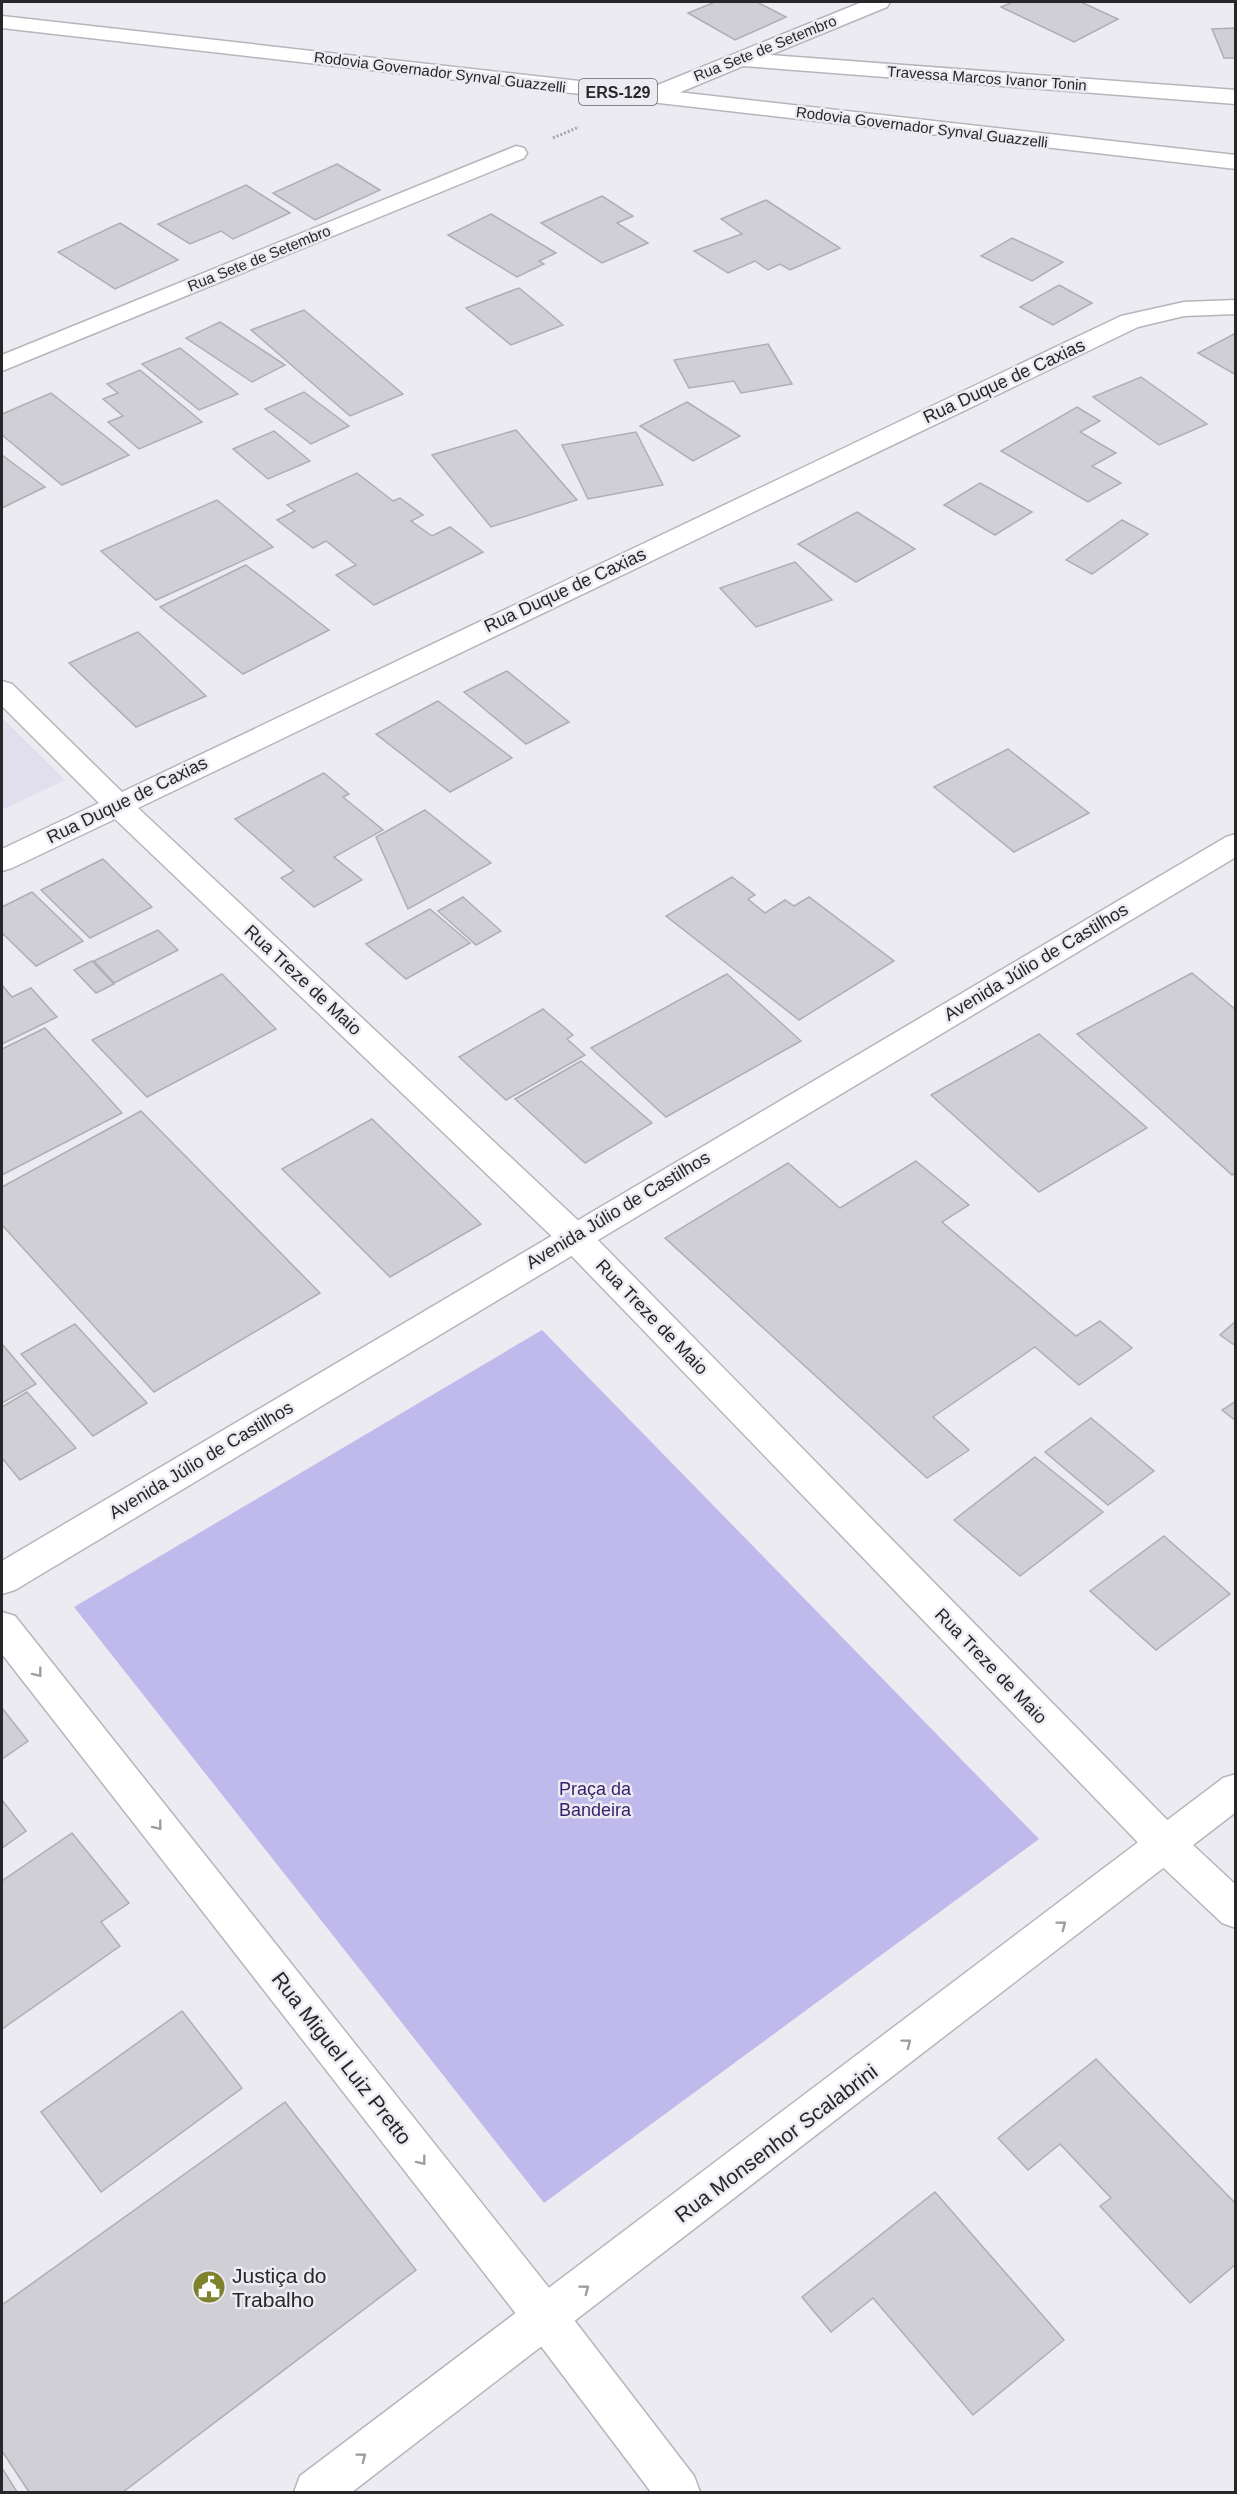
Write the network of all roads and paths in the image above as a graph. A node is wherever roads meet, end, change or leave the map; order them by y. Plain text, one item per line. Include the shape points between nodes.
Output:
1 (879, 2) edge
2 (2, 22) edge
3 (738, 59) junction
4 (651, 96) junction
5 (1236, 97) edge
6 (516, 153) dead end
7 (1236, 162) edge
8 (1236, 307) edge
9 (2, 364) edge
10 (2, 690) edge
11 (117, 804) junction
12 (1236, 844) edge
13 (2, 861) edge
14 (573, 1236) junction
15 (2, 1579) edge
16 (2, 1627) edge
17 (1236, 1790) edge
18 (1166, 1845) junction
19 (1236, 1911) edge
20 (546, 2318) junction
21 (316, 2493) edge
22 (678, 2493) edge

1 - 3 street, Rua Sete de Setembro
2 - 4 street, Rodovia Governador Synval Guazzelli / ERS-129
3 - 4 street, Rua Sete de Setembro
3 - 5 street, Travessa Marcos Ivanor Tonin
4 - 7 street, Rodovia Governador Synval Guazzelli / ERS-129
6 - 9 street, Rua Sete de Setembro
8 - 11 street, Rua Duque de Caxias via 1184,309 1130,321
10 - 11 street, Rua Treze de Maio
11 - 13 street, Rua Duque de Caxias
11 - 14 street, Rua Treze de Maio
12 - 14 street, Avenida Júlio de Castilhos
14 - 15 street, Avenida Júlio de Castilhos
14 - 18 street, Rua Treze de Maio
16 -> 20 street, Rua Miguel Luiz Pretto
17 - 18 street, Rua Monsenhor Scalabrini
18 - 19 street, Rua Treze de Maio
20 -> 18 street, Rua Monsenhor Scalabrini
21 -> 20 street, Rua Monsenhor Scalabrini
20 - 22 street, Rua Miguel Luiz Pretto

